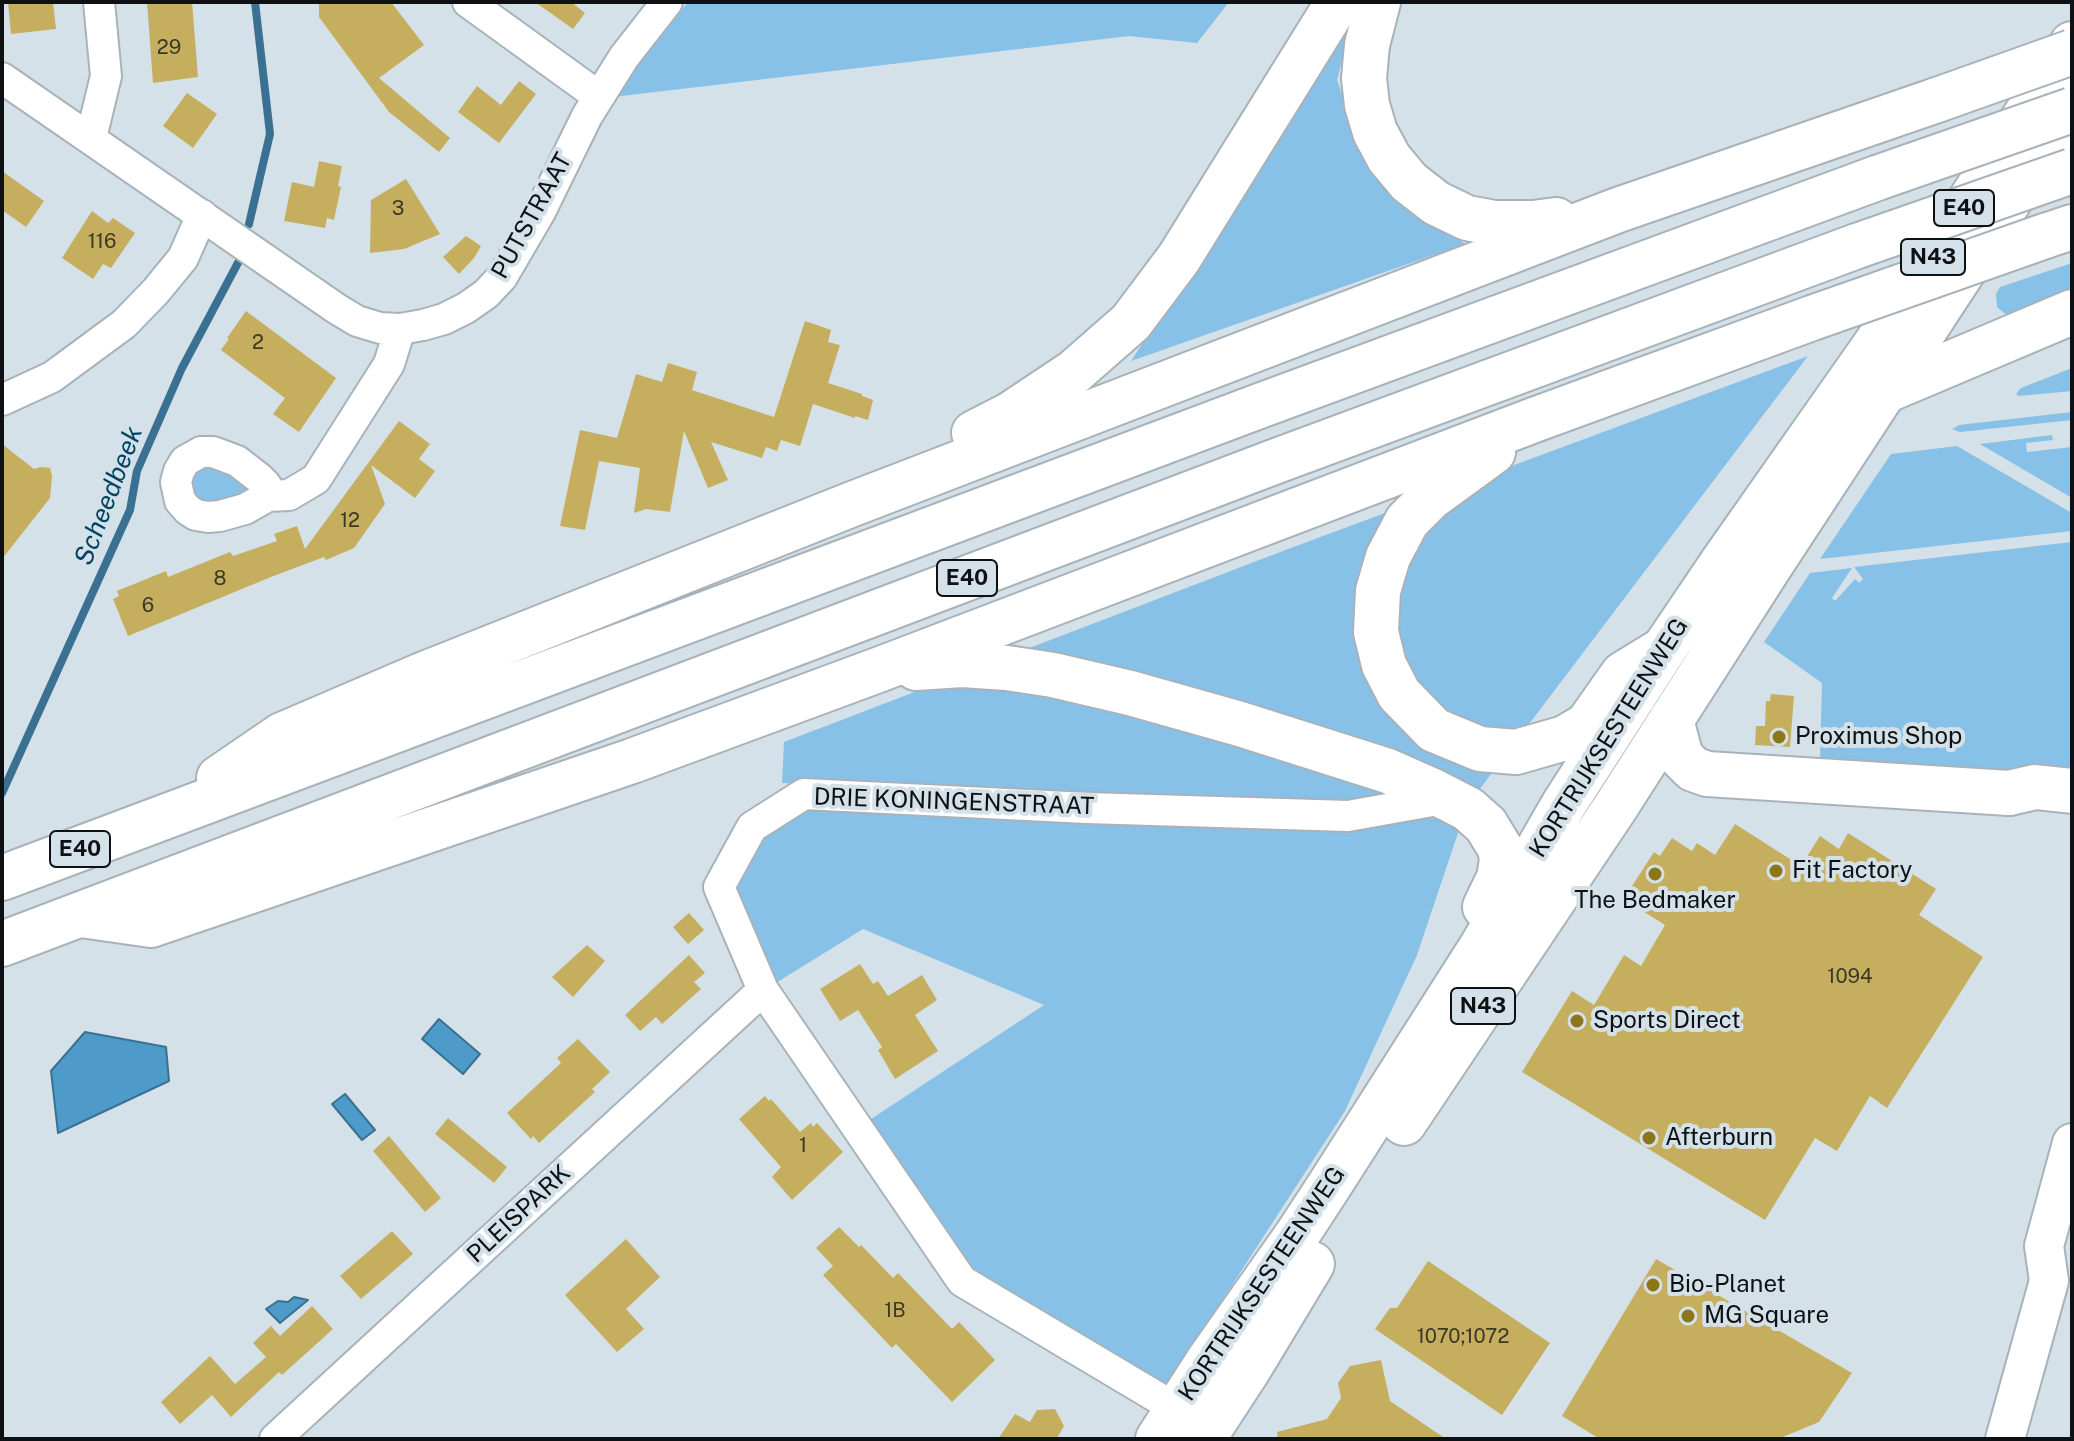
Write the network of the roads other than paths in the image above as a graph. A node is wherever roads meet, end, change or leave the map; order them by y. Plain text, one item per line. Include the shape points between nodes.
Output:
1 (99, 2) edge
2 (468, 2) edge
3 (667, 2) edge
4 (1338, 2) edge
5 (1378, 2) edge
6 (2072, 44) edge
7 (2072, 52) edge
8 (2, 78) edge
9 (598, 96) junction
10 (2072, 107) edge
11 (91, 138) junction
12 (2072, 171) edge
13 (1618, 210) junction
14 (202, 215) junction
15 (2059, 232) edge
16 (2072, 312) edge
17 (400, 329) junction
18 (1885, 391) junction
19 (2, 400) edge
20 (1534, 420) junction
21 (268, 496) dead end
22 (855, 503) junction
23 (1664, 649) junction
24 (878, 670) junction
25 (1671, 720) junction
26 (2072, 791) edge
27 (1441, 794) junction
28 (159, 819) junction
29 (2, 878) edge
30 (79, 915) junction
31 (2, 944) edge
32 (1482, 946) junction
33 (763, 990) junction
34 (2072, 1143) edge
35 (2072, 1237) edge
36 (2060, 1275) edge
37 (1181, 1433) edge
38 (275, 1439) edge
39 (2005, 1439) edge

1 - 11 street via 106,76
2 - 9 street
3 - 9 street, PUTSTRAAT
4 - 22 main road via 1179,258 1131,322 1074,372 1024,405 902,469
5 - 13 main road via 1367,45 1367,105 1389,158 1409,182 1467,218 1494,223 1533,223
6 - 23 main road, KORTRIJKSESTEENWEG / N43 via 1885,331
7 - 13 main road, bridge
8 - 11 street, PUTSTRAAT
9 - 17 street, PUTSTRAAT via 502,277 466,308
10 - 18 main road, KORTRIJKSESTEENWEG / N43
10 - 28 main road, E40, bridge
11 - 14 street, PUTSTRAAT
12 - 30 main road, E40, bridge via 1294,454
13 - 22 main road
14 - 17 street, PUTSTRAAT via 357,321
14 - 19 street via 183,258 124,324 52,377
15 - 20 main road, bridge
16 - 18 main road
17 - 21 street via 389,364 316,479 289,495
18 - 25 main road, KORTRIJKSESTEENWEG / N43
20 - 23 main road via 1430,498 1407,521 1388,557 1378,591 1376,632 1399,694 1434,730 1480,749 1516,752 1565,738 1587,725 1623,674
20 - 24 main road
22 - 28 main road via 282,735
23 - 32 main road, KORTRIJKSESTEENWEG / N43 via 1564,804
24 - 27 main road via 962,665 1053,675 1240,724 1388,771
24 - 30 main road via 632,761 151,925
25 - 26 main road via 1681,757 1707,774 2009,793 2035,787
25 - 37 main road, KORTRIJKSESTEENWEG / N43 via 1362,1186
27 - 32 main road via 1486,825 1500,848 1499,878 1477,928
27 - 33 street, DRIE KONINGENSTRAAT via 1348,816 804,794 752,827 719,887
28 - 29 main road, E40
30 - 31 main road, E40
32 - 37 main road, KORTRIJKSESTEENWEG / N43 via 1297,1235 1209,1360
33 - 37 street, DRIE KONINGENSTRAAT via 962,1281 1160,1399
33 - 38 street, PLEISPARK
34 - 36 street via 2044,1246
35 - 36 street
36 - 39 street

